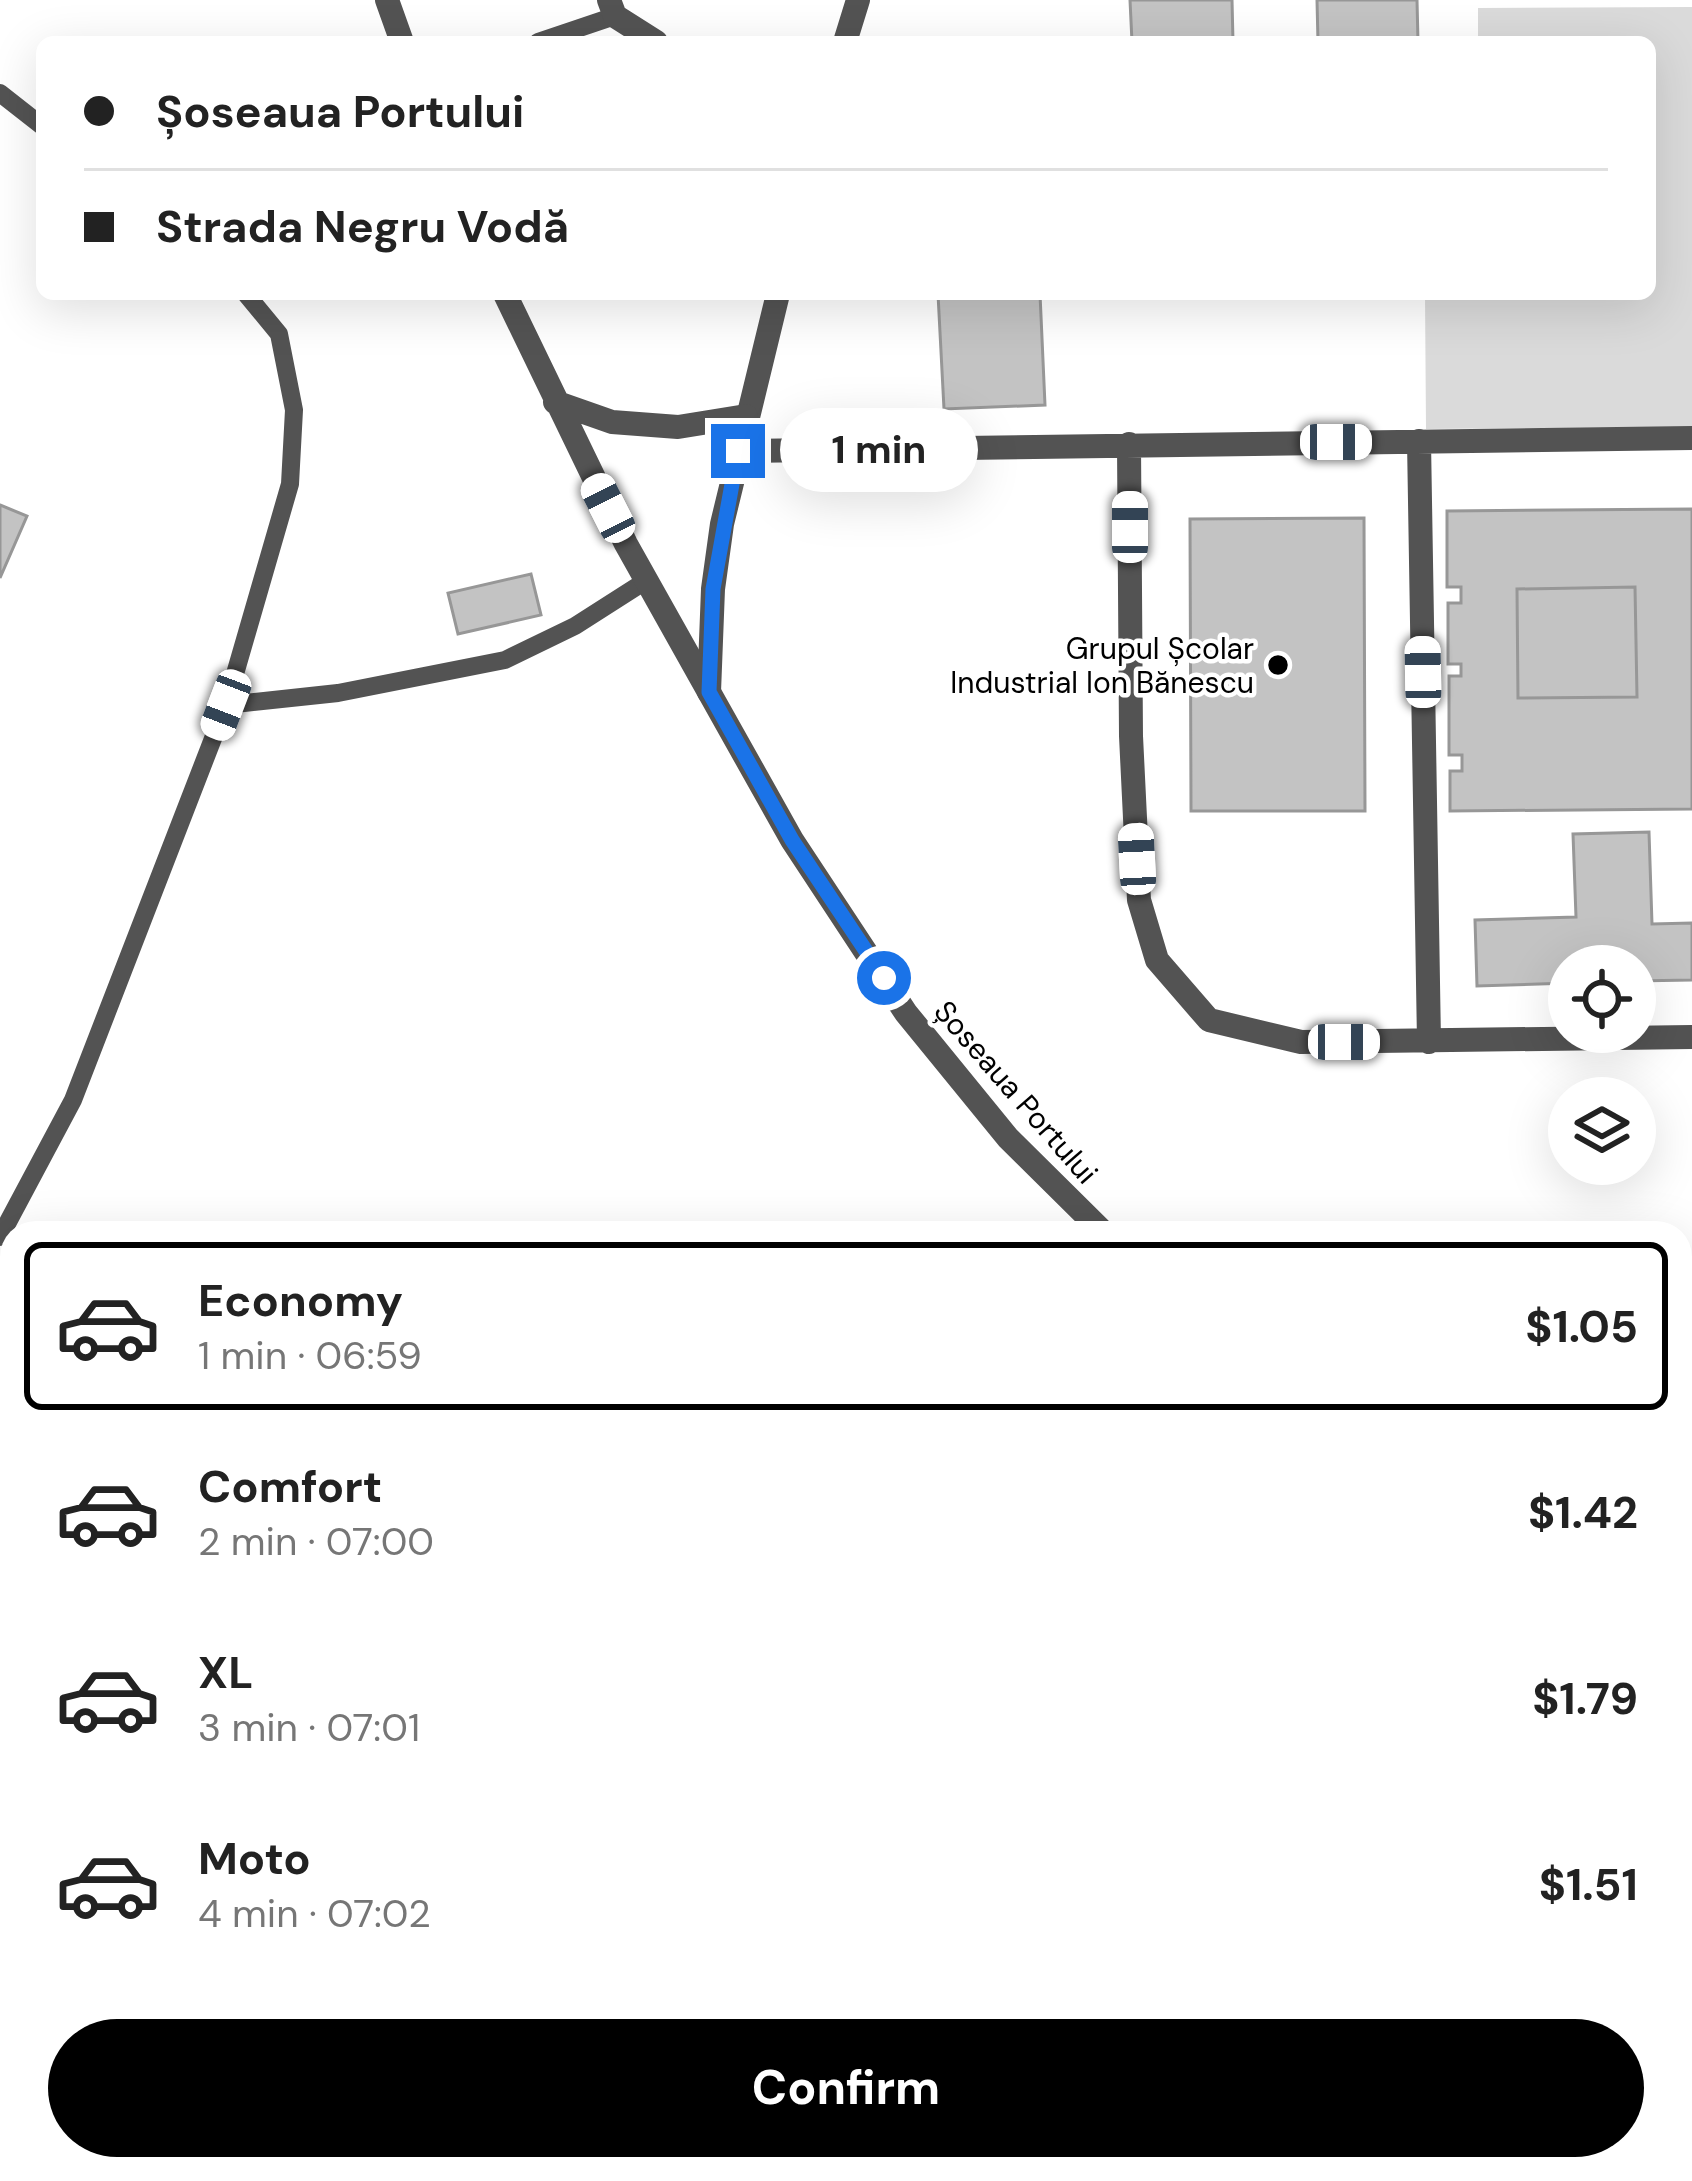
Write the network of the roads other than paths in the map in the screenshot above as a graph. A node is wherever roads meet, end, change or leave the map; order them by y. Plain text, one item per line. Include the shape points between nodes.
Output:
1 (387, 0) edge
2 (858, 0) edge
3 (612, 8) edge
4 (400, 36) edge
5 (551, 36) edge
6 (648, 36) edge
7 (847, 36) edge
8 (0, 93) edge
9 (36, 121) edge
10 (251, 300) edge
11 (508, 300) edge
12 (776, 300) edge
13 (555, 403) junction
14 (746, 416) junction
15 (1692, 438) edge
16 (1419, 441) junction
17 (1129, 444) junction
18 (738, 451) junction
19 (646, 580) junction
20 (709, 692) junction
21 (226, 705) junction
22 (1692, 1037) edge
23 (1429, 1042) junction
24 (9, 1221) edge
25 (1092, 1221) edge

1 - 4 street
2 - 7 street
3 - 5 lane
3 - 6 street
8 - 9 lane
10 - 21 lane via 280,334 294,410 290,484
11 - 13 street, Șoseaua Portului
12 - 14 street
13 - 14 street via 612,422 678,427
13 - 19 street, Șoseaua Portului
14 - 18 street
15 - 16 street
16 - 17 street
16 - 23 street
17 - 18 street
17 - 23 street via 1139,900 1157,960 1209,1020 1301,1042
18 - 20 street via 713,589
19 - 20 street, Șoseaua Portului
19 - 21 lane via 505,660 338,694
20 - 25 street, Șoseaua Portului via 792,840 906,1013 1008,1138
21 - 24 lane via 73,1100
22 - 23 street

